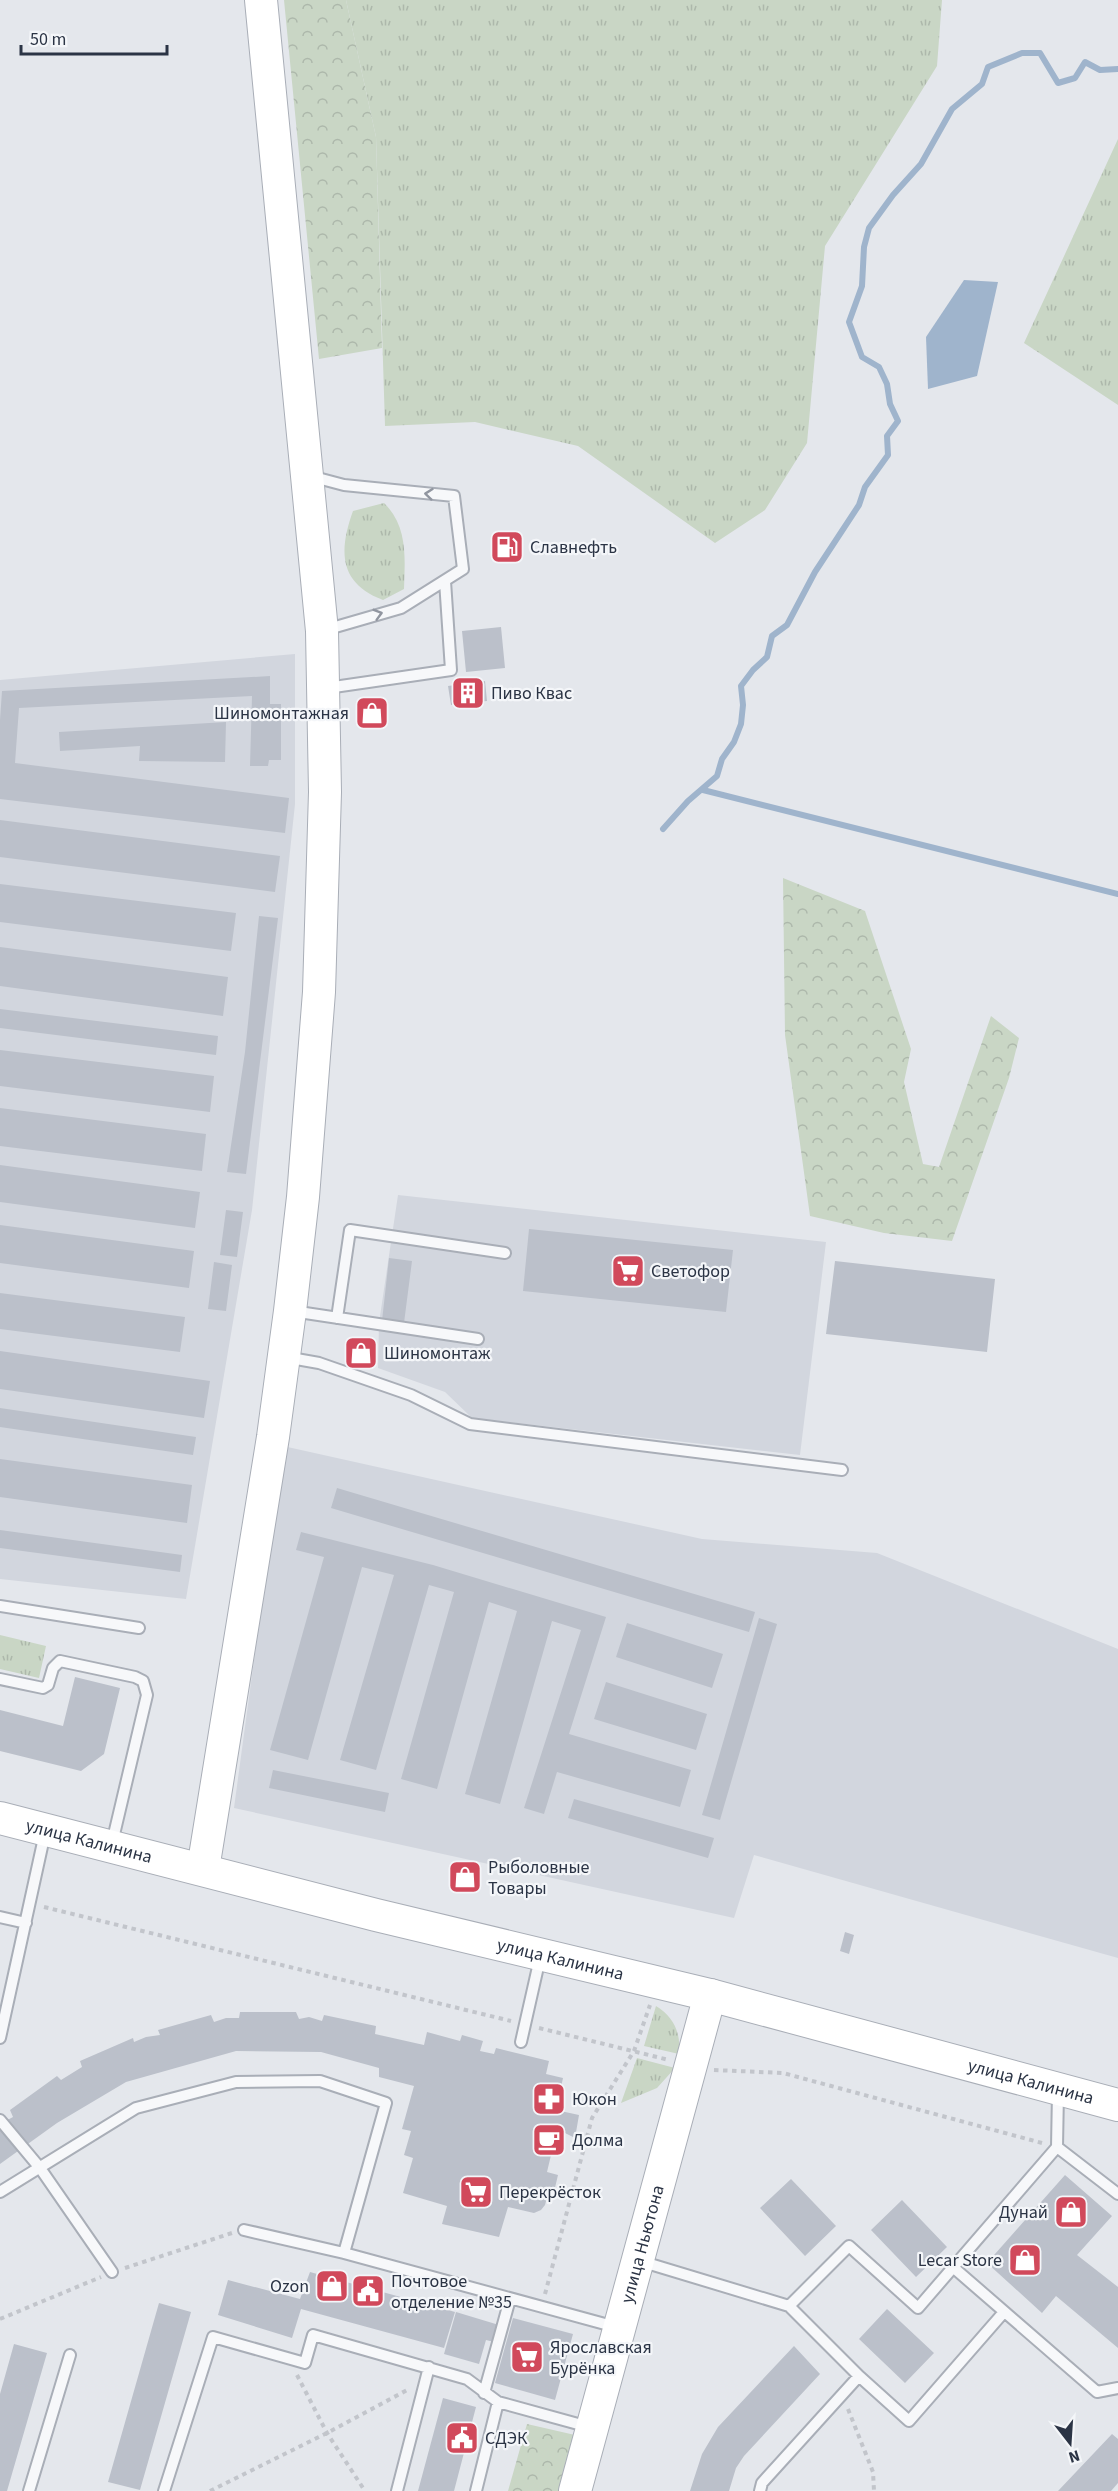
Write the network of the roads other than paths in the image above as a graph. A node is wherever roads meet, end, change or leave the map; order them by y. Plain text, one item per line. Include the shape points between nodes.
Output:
1 (261, 0) edge
2 (307, 475) junction
3 (445, 580) junction
4 (322, 631) junction
5 (323, 688) junction
6 (506, 1253) dead end
7 (290, 1311) junction
8 (337, 1318) junction
9 (478, 1339) dead end
10 (283, 1357) junction
11 (842, 1470) dead end
12 (0, 1606) edge
13 (139, 1628) dead end
14 (0, 1679) edge
15 (0, 1818) edge
16 (45, 1830) junction
17 (111, 1846) junction
18 (203, 1869) junction
19 (0, 1917) edge
20 (26, 1923) junction
21 (541, 1955) junction
22 (710, 1995) junction
23 (3, 2008) edge
24 (0, 2038) edge
25 (521, 2042) dead end
26 (1058, 2089) junction
27 (1118, 2105) edge
28 (0, 2120) edge
29 (1057, 2147) junction
30 (40, 2168) junction
31 (0, 2192) edge
32 (1118, 2194) edge
33 (244, 2229) dead end
34 (344, 2253) junction
35 (638, 2261) junction
36 (954, 2268) junction
37 (112, 2272) dead end
38 (510, 2299) junction
39 (789, 2306) junction
40 (1004, 2312) junction
41 (619, 2328) junction
42 (70, 2355) dead end
43 (429, 2367) junction
44 (859, 2376) junction
45 (1118, 2388) edge
46 (484, 2393) junction
47 (498, 2402) junction
48 (592, 2427) junction
49 (29, 2491) edge
50 (164, 2491) edge
51 (397, 2491) edge
52 (476, 2491) edge
53 (575, 2491) edge
54 (760, 2491) edge

1 - 2 main road
3 -> 2 lane via 463,569 454,496 344,485
2 - 4 main road
4 -> 3 lane via 402,608
3 - 5 lane via 451,670
4 - 5 main road
5 - 7 main road via 325,792 319,992
6 - 8 lane via 350,1230
7 - 8 lane
7 - 10 main road
8 - 9 lane
10 - 11 lane via 319,1363 411,1395 470,1424
10 - 18 main road
12 - 13 lane
14 - 17 lane via 43,1688 60,1660 143,1681 147,1695
15 - 16 main road, улица Калинина
16 - 17 main road, улица Калинина
16 - 20 lane
17 - 18 main road, улица Калинина
18 - 21 main road, улица Калинина
19 - 20 lane
20 - 23 lane
21 - 22 main road, улица Калинина
21 - 25 lane
22 - 26 main road, улица Калинина
22 - 35 main road, улица Ньютона
23 - 24 lane
26 - 27 main road, улица Калинина
26 - 29 lane
28 - 30 lane
29 - 32 lane
29 - 36 lane
30 - 31 lane
30 - 34 lane via 136,2108 236,2082 320,2082 386,2103
30 - 37 lane
33 - 34 lane
34 - 38 lane
35 - 39 lane
35 - 41 main road, улица Ньютона
36 - 39 lane via 918,2308 849,2246
36 - 40 lane
38 - 41 lane
38 - 46 lane
39 - 44 lane
40 - 44 lane via 909,2421
40 - 45 lane via 1097,2392
41 - 48 main road, улица Ньютона
42 - 49 lane
43 - 46 lane via 467,2379
43 - 50 lane via 313,2335 304,2363 213,2337
43 - 51 lane
44 - 54 lane via 762,2483
46 - 47 lane
47 - 48 lane
47 - 52 lane
48 - 53 main road, улица Ньютона

